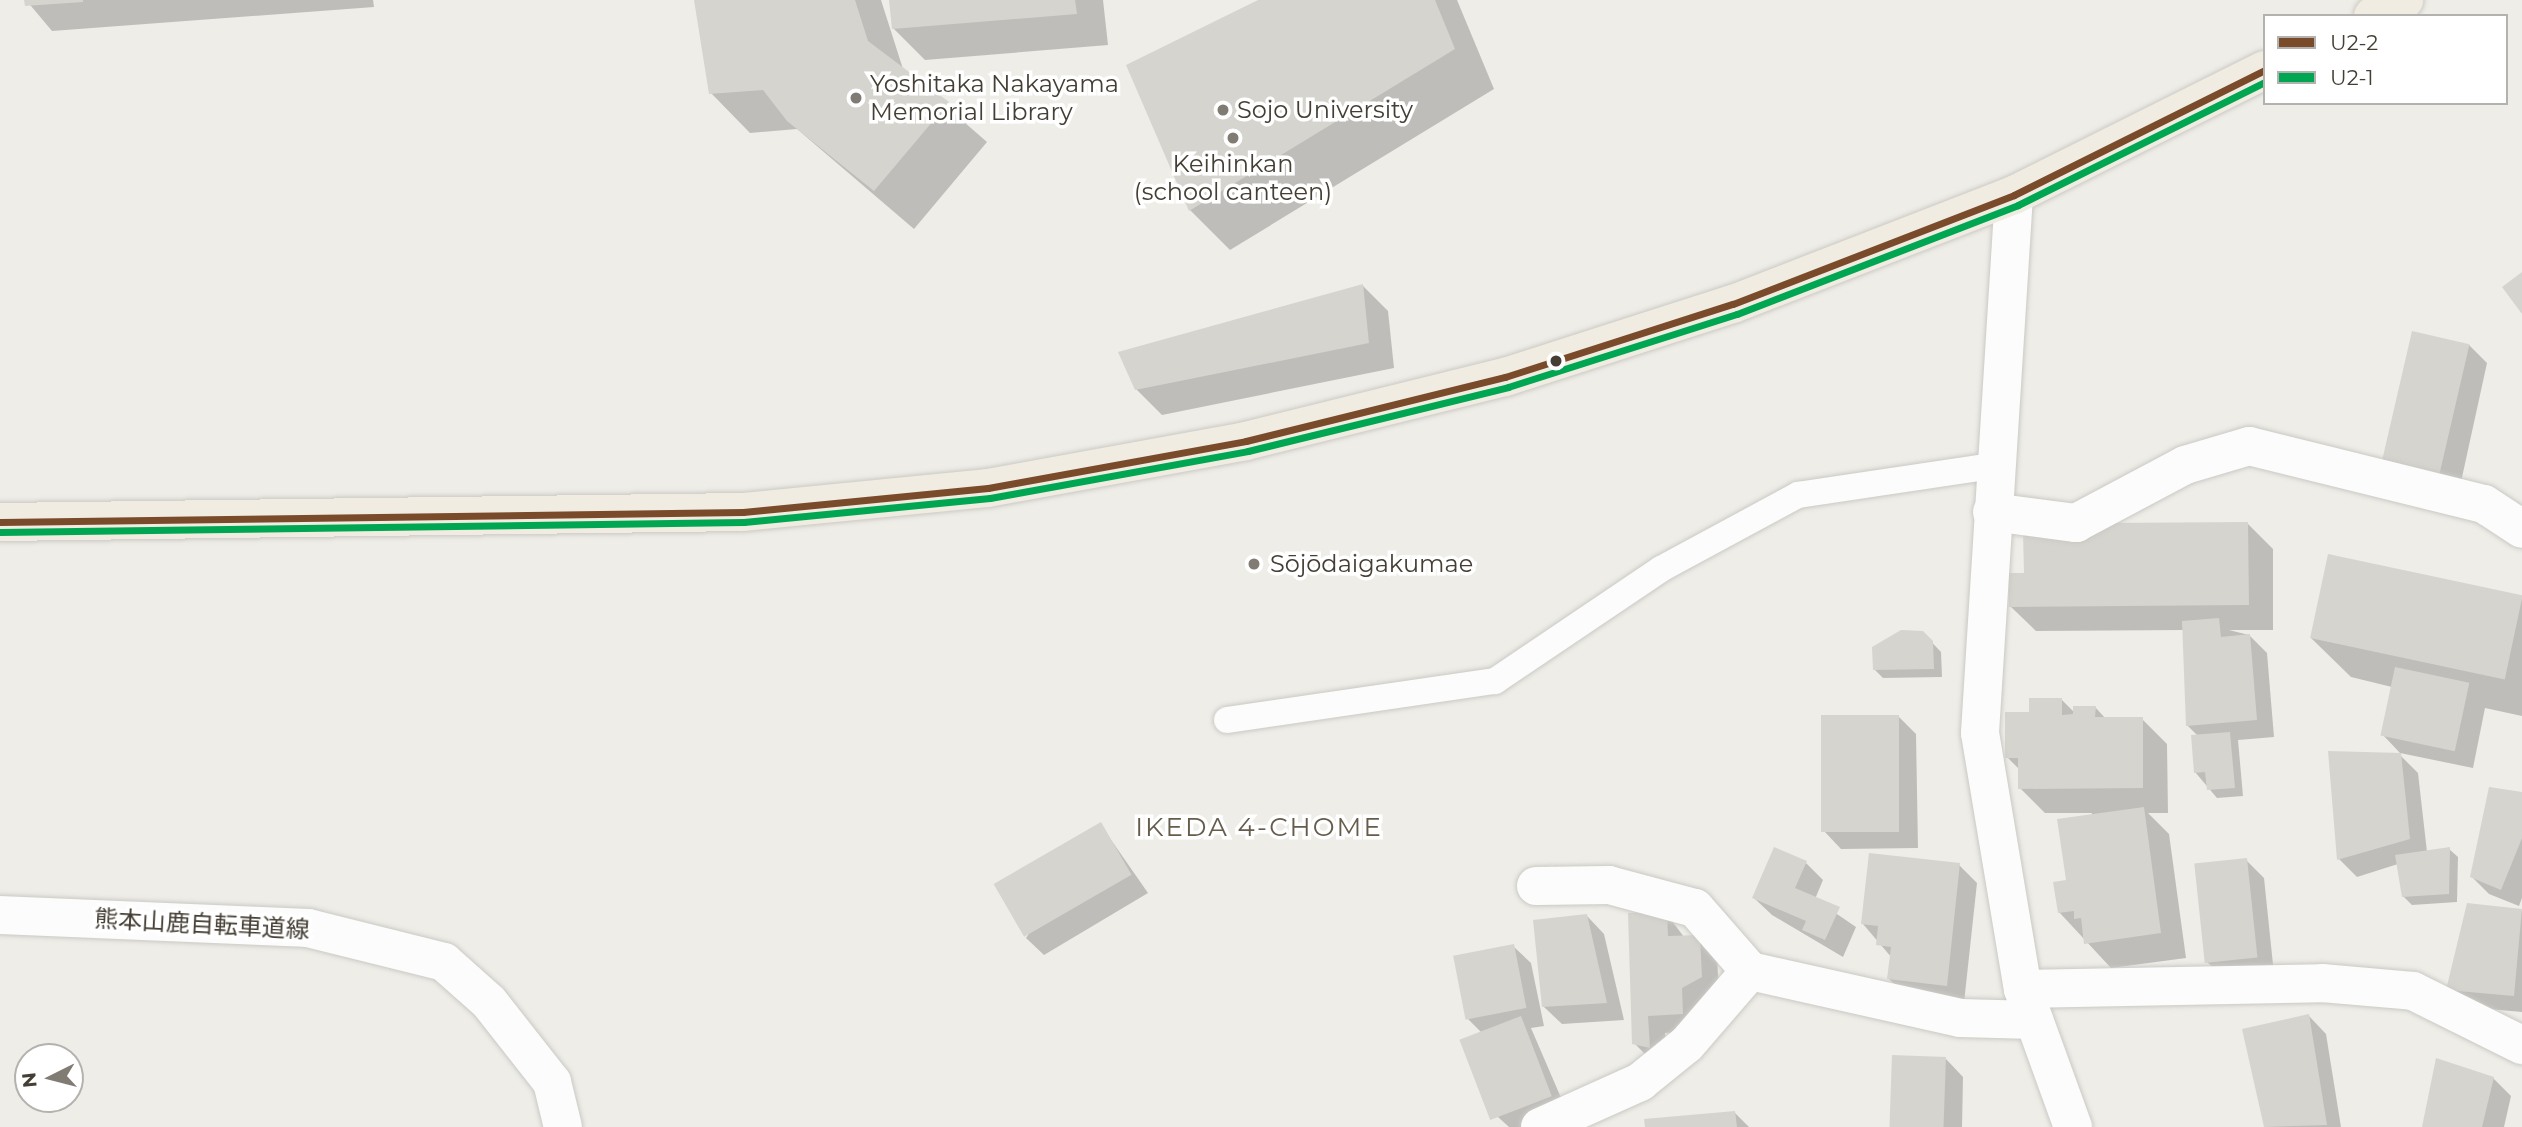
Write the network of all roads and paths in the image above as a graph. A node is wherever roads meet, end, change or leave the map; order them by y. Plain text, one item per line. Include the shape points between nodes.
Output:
1 (2404, 0) edge
2 (2377, 14) edge
3 (2263, 71) edge
4 (2014, 195) junction
5 (1992, 466) junction
6 (1992, 512) junction
7 (0, 522) edge
8 (2522, 529) edge
9 (1227, 720) dead end
10 (1536, 886) dead end
11 (0, 915) edge
12 (1750, 971) junction
13 (2029, 1004) junction
14 (2522, 1045) edge
15 (563, 1127) edge
16 (1540, 1127) edge
17 (2073, 1127) edge

1 - 2 main road
3 - 4 main road
4 - 5 street
4 - 7 main road via 1733,304 1505,377 1246,441 988,488 743,512
5 - 6 street
5 - 9 lane via 1798,495 1661,569 1495,681
6 - 8 street via 2076,523 2185,465 2249,446 2484,504
6 - 13 street via 1980,733
10 - 12 street via 1609,885 1695,908
11 - 15 street, 熊本山鹿自転車道線 via 308,928 444,962 489,1002 552,1082
12 - 13 street via 1960,1018
12 - 16 street via 1687,1044 1640,1082
13 - 14 street via 2322,983 2413,991
13 - 17 street

